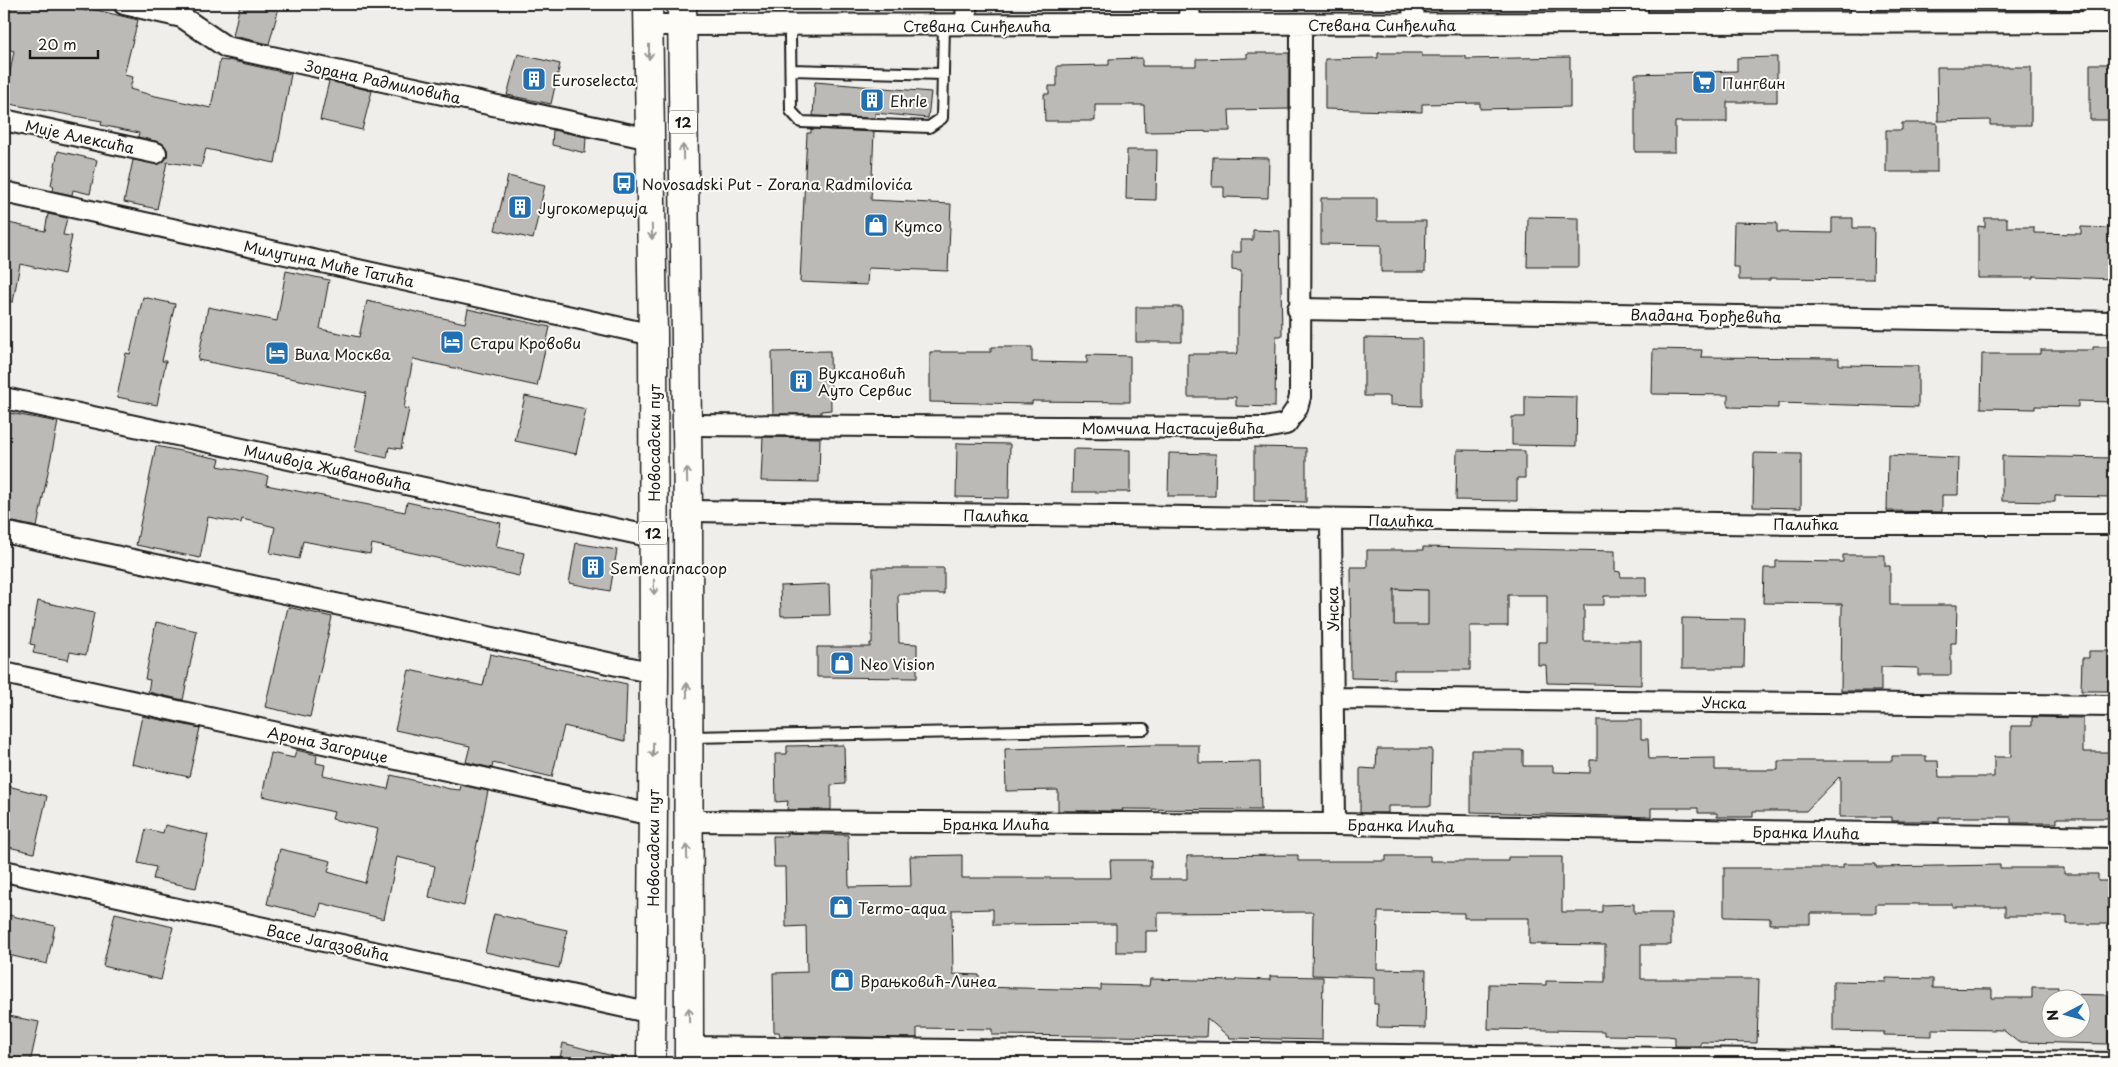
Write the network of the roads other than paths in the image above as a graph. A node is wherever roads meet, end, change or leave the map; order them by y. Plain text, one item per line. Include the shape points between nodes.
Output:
1 (124, 4) edge
2 (966, 4) edge
3 (1189, 4) edge
4 (1413, 4) edge
5 (1861, 13) edge
6 (2093, 13) edge
7 (648, 14) edge
8 (682, 14) edge
9 (1637, 14) edge
10 (2114, 22) edge
11 (967, 24) junction
12 (1190, 24) junction
13 (1301, 24) junction
14 (1414, 24) junction
15 (793, 25) junction
16 (944, 25) junction
17 (790, 70) junction
18 (943, 74) junction
19 (4, 120) edge
20 (650, 139) junction
21 (156, 153) dead end
22 (4, 192) edge
23 (1298, 309) junction
24 (2114, 322) edge
25 (653, 335) junction
26 (4, 398) edge
27 (686, 425) junction
28 (688, 511) junction
29 (1331, 519) junction
30 (2114, 524) edge
31 (4, 532) edge
32 (653, 537) junction
33 (654, 673) junction
34 (4, 674) edge
35 (1334, 698) junction
36 (2114, 706) edge
37 (1144, 729) dead end
38 (687, 737) junction
39 (652, 815) junction
40 (687, 821) junction
41 (1334, 824) junction
42 (2114, 837) edge
43 (4, 871) edge
44 (652, 1013) junction
45 (689, 1055) edge
46 (651, 1063) edge
47 (2114, 1063) edge

1 - 20 street, Зорана Радмиловића via 182,17 226,47
2 - 11 street
3 - 12 street
4 - 14 street
5 - 6 street, Стевана Синђелића
5 - 9 street, Стевана Синђелића
6 - 10 street, Стевана Синђелића
7 - 8 street, Стевана Синђелића
7 -> 20 main road, Новосадски пут / 12
8 - 15 street, Стевана Синђелића
27 -> 8 main road, 12
9 - 14 street, Стевана Синђелића
11 - 12 street, Стевана Синђелића
11 - 16 street, Стевана Синђелића
12 - 13 street, Стевана Синђелића
13 - 14 street, Стевана Синђелића
13 - 23 street, Момчила Настасијевића
15 - 16 street, Стевана Синђелића
15 - 17 lane
16 - 18 lane
17 - 18 lane
17 - 18 lane via 791,111 801,122 929,127 942,118
19 - 21 street, Мије Алексића
20 -> 25 main road, Новосадски пут / 12
22 - 25 street, Милутина Миће Татића
23 - 24 street, Владана Ђорђевића
23 - 27 street, Момчила Настасијевића via 1300,397 1293,415 1286,424 1277,427
25 - 32 main road, Новосадски пут / 12
26 - 32 street, Миливоја Живановића
28 -> 27 main road, 12
28 - 29 street, Палићка
38 -> 28 main road, 12
29 - 30 street, Палићка
29 - 35 street, Унска
31 - 33 street
32 -> 33 main road, Новосадски пут / 12
33 -> 39 main road, Новосадски пут / 12
34 - 39 street, Арона Загорице
35 - 36 street, Унска
35 - 41 street, Унска
37 - 38 lane
38 - 40 main road, 12
39 - 44 main road, Новосадски пут / 12
40 - 41 street, Бранка Илића
45 -> 40 main road, 12
41 - 42 street, Бранка Илића
43 - 44 street, Васе Јагазовића
44 - 46 main road, Новосадски пут / 12
45 - 47 street

